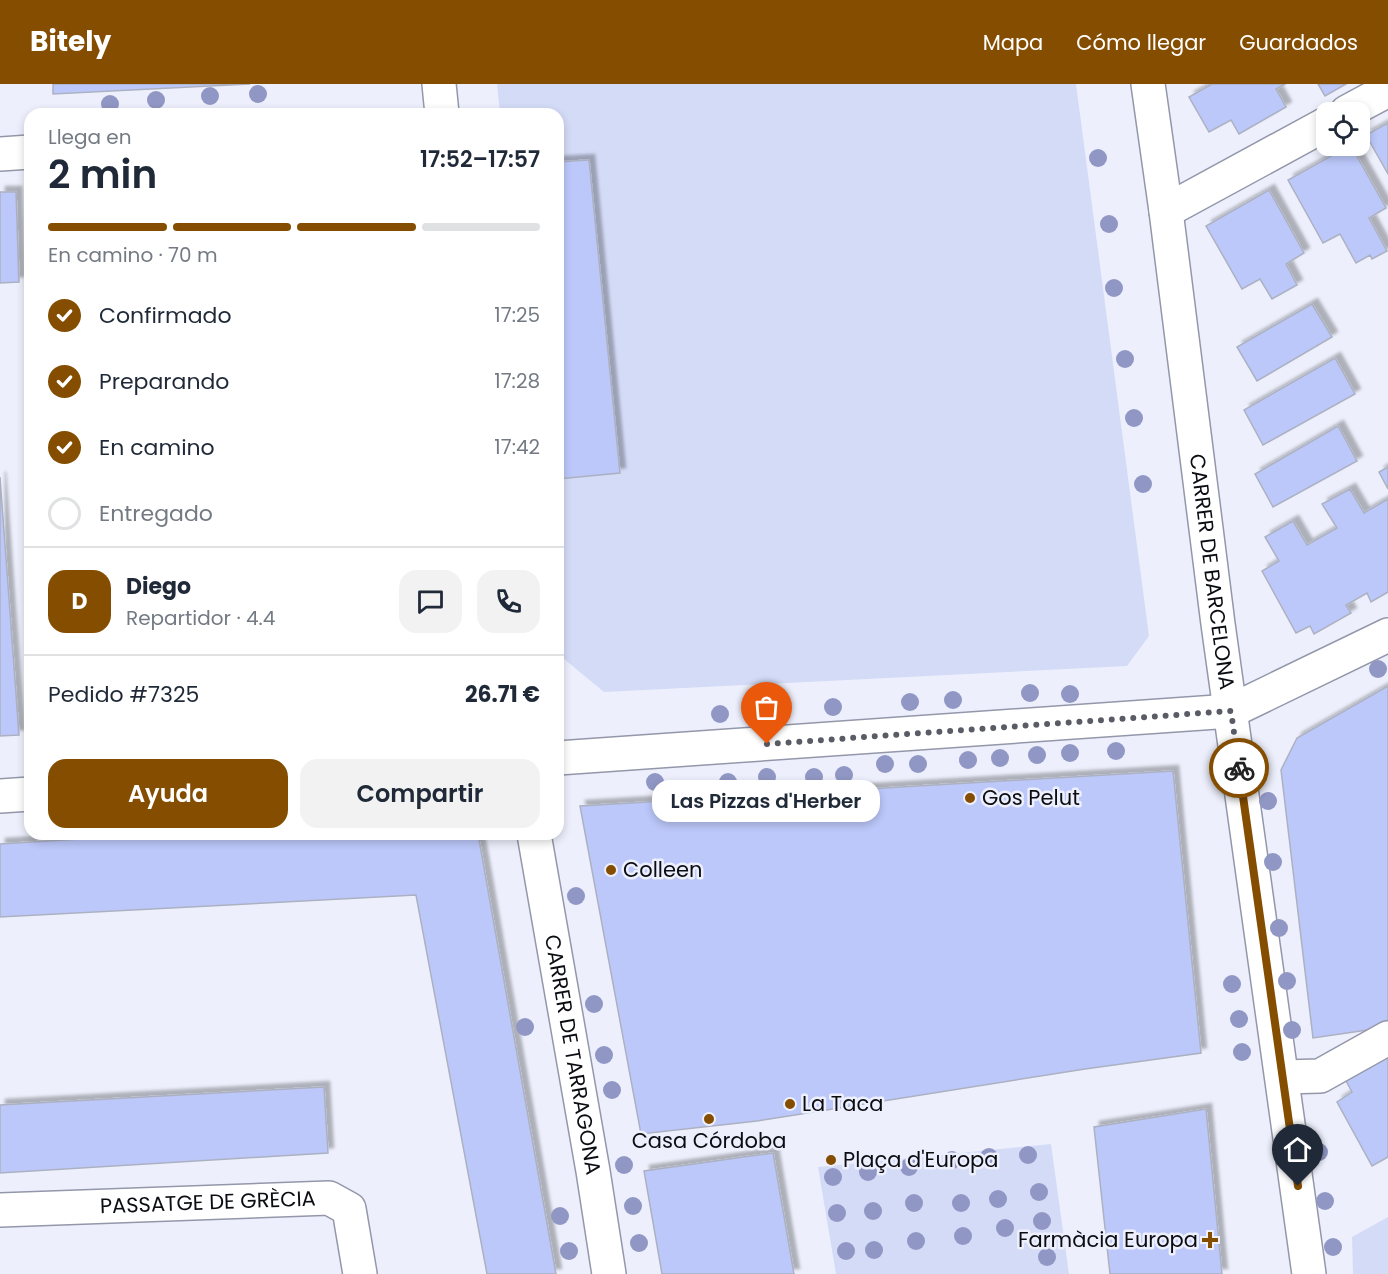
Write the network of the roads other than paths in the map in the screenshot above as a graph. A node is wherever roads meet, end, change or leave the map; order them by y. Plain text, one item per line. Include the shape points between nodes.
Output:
1 (439, 84) edge
2 (1148, 84) edge
3 (1388, 90) edge
4 (1366, 102) edge
5 (441, 108) edge
6 (1316, 129) edge
7 (24, 152) edge
8 (0, 154) edge
9 (1166, 211) junction
10 (1388, 635) edge
11 (1231, 711) junction
12 (564, 758) edge
13 (24, 794) edge
14 (0, 796) edge
15 (535, 840) edge
16 (1388, 1038) edge
17 (1283, 1077) junction
18 (0, 1210) edge
19 (360, 1274) edge
20 (609, 1274) edge
21 (1310, 1274) edge

1 - 5 street
2 - 9 street, CARRER DE BARCELONA
3 - 4 street
6 - 9 street
7 - 8 street
9 - 11 street, CARRER DE BARCELONA
10 - 11 street
11 - 12 street
11 - 17 street, CARRER DE BARCELONA
13 - 14 street
15 - 20 street, CARRER DE TARRAGONA
16 - 17 street via 1320,1076
17 - 21 street, CARRER DE BARCELONA
18 - 19 street, PASSATGE DE GRÈCIA via 329,1198 349,1209

